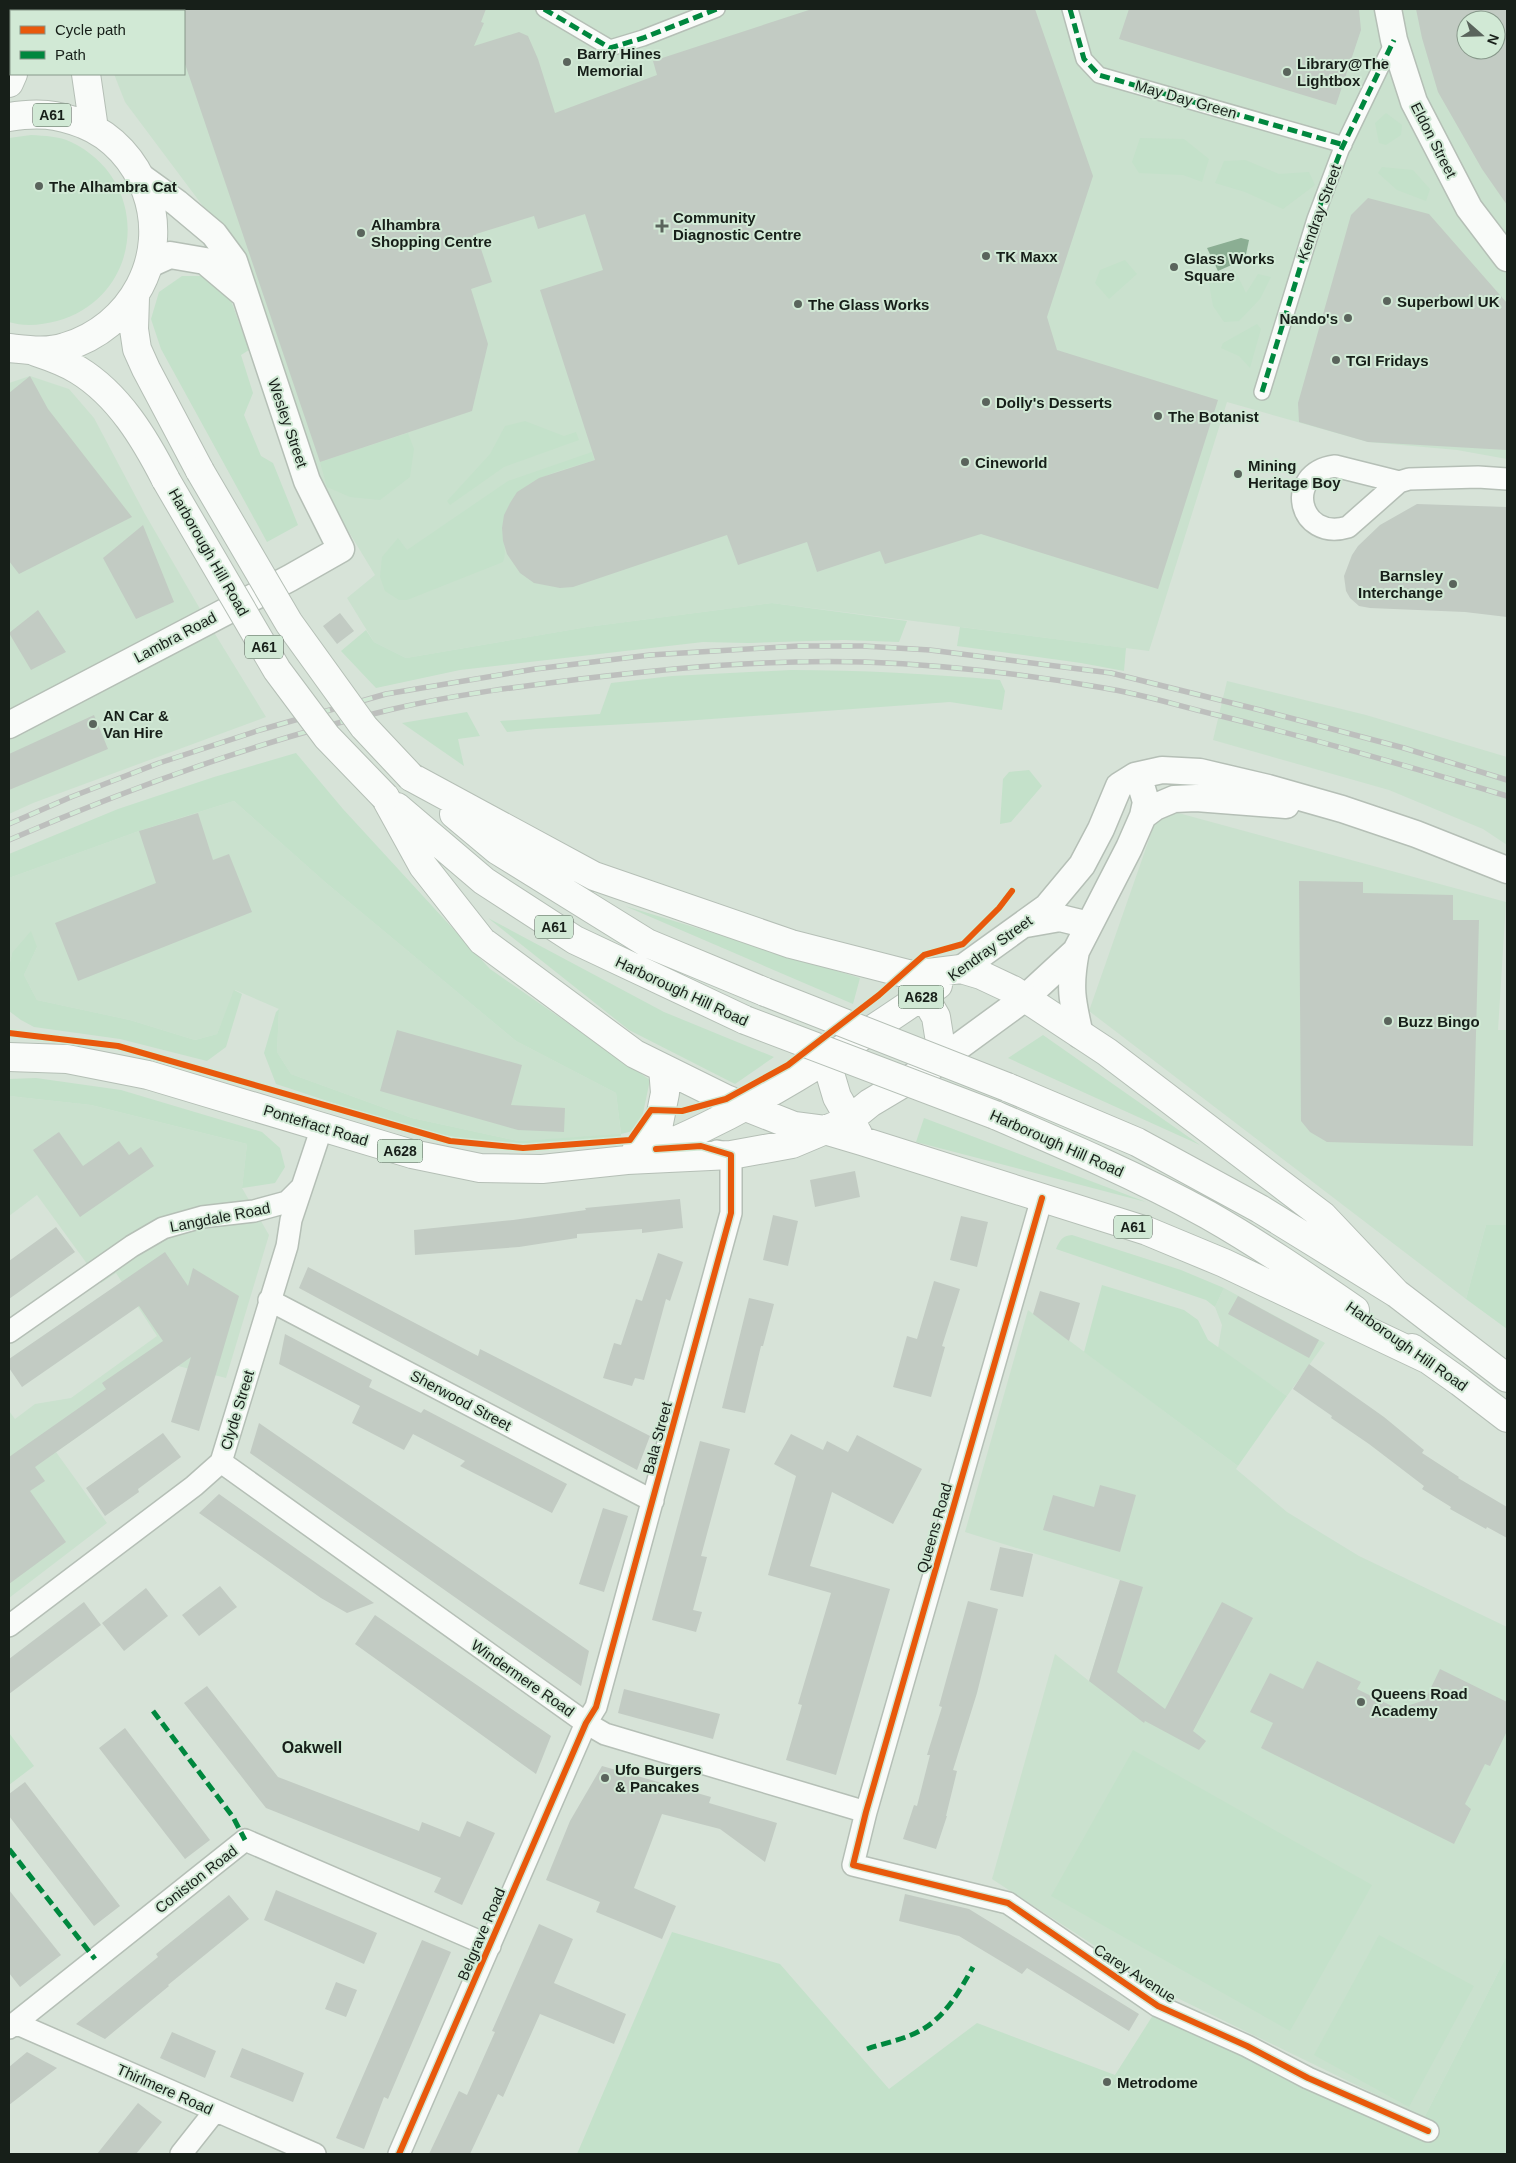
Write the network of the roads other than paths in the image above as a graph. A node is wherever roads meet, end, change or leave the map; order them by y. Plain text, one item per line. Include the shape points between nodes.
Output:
1 (544, 9) edge
2 (717, 9) edge
3 (1070, 9) edge
4 (1388, 9) edge
5 (1394, 40) junction
6 (86, 75) edge
7 (9, 117) edge
8 (94, 129) junction
9 (1343, 147) junction
10 (141, 177) junction
11 (1507, 258) edge
12 (150, 264) junction
13 (244, 294) junction
14 (135, 297) junction
15 (22, 350) edge
16 (1262, 392) dead end
17 (1507, 479) edge
18 (1399, 482) dead end
19 (341, 549) joint
20 (9, 725) edge
21 (1135, 776) junction
22 (411, 777) junction
23 (385, 797) junction
24 (1342, 809) junction
25 (1143, 816) junction
26 (1507, 870) edge
27 (1026, 924) junction
28 (1089, 925) junction
29 (1076, 951) junction
30 (961, 969) junction
31 (918, 985) junction
32 (1025, 998) junction
33 (1080, 1036) junction
34 (9, 1057) edge
35 (826, 1060) junction
36 (932, 1066) junction
37 (663, 1068) junction
38 (746, 1106) junction
39 (322, 1127) junction
40 (845, 1130) junction
41 (656, 1149) junction
42 (731, 1155) junction
43 (626, 1160) junction
44 (302, 1187) junction
45 (1042, 1198) junction
46 (1396, 1294) junction
47 (269, 1300) junction
48 (9, 1332) edge
49 (1427, 1359) junction
50 (1507, 1378) edge
51 (1507, 1418) edge
52 (221, 1462) junction
53 (653, 1500) junction
54 (9, 1626) edge
55 (586, 1723) junction
56 (866, 1812) junction
57 (853, 1865) joint
58 (490, 1946) junction
59 (12, 2025) edge
60 (215, 2111) junction
61 (1428, 2131) dead end
62 (181, 2154) edge
63 (314, 2154) edge
64 (400, 2154) edge

1 - 2 street via 610,48
3 - 9 street, May Day Green via 1084,59 1099,74
4 - 5 street, Eldon Street
5 - 9 street, Kendray Street
5 - 11 street, Eldon Street via 1414,102 1439,153 1469,208
6 - 8 highway
7 - 8 highway, A61 via 30,113 60,115
8 - 10 highway, A61 via 128,156
9 - 16 street, Kendray Street via 1309,236
10 - 12 highway, A61 via 151,205 154,234
10 - 13 street, Wesley Street via 214,234 234,261
12 - 13 street via 170,255 205,261
12 - 14 highway, A61
13 - 19 street, Wesley Street via 307,481
14 - 15 highway, A61 via 116,320 92,337 64,348
14 - 22 highway, Harborough Hill Road / A61, bridge via 137,349 200,471 289,623 364,727
15 - 23 highway, Harborough Hill Road / A61, bridge via 60,360 78,370 108,395 149,448 277,670 327,737
17 - 18 street via 1478,477
19 - 20 street, Lambra Road
21 - 24 street via 1162,770 1200,772
21 - 25 street via 1146,802
21 - 27 street, Kendray Street via 1119,786 1082,865 1047,907
22 - 31 highway, A61 via 594,876
22 - 46 highway, Harborough Hill Road / A61, bridge via 497,850 647,943 1137,1142 1260,1208
23 - 37 highway, A61 via 423,866 482,941 635,1054
23 - 49 highway, Harborough Hill Road / A61, bridge via 484,881 575,940 746,1020 995,1115 1092,1157 1209,1216 1264,1249
24 - 25 street via 1196,798 1174,799
24 - 26 street
25 - 28 street
27 - 28 street via 1060,918
27 - 30 street, Kendray Street
28 - 29 street
29 - 32 street
29 - 33 street via 1071,1000
30 - 31 highway, A61
30 - 32 highway, A61
31 - 35 highway, A628
31 - 36 highway via 936,1018 940,1042
32 - 33 highway, A61
32 - 36 street
33 - 46 highway, A61 via 1107,1052 1324,1216
34 - 39 highway, Pontefract Road / A628 via 67,1059 148,1075
35 - 38 highway, A628
35 - 40 highway
36 - 40 highway via 870,1103
37 - 38 highway, A61
37 - 43 highway via 665,1093 657,1133
38 - 40 highway, A61 via 794,1126
38 - 41 highway, Pontefract Road / A628
39 - 43 highway, Pontefract Road / A628 via 412,1154 480,1168 542,1169
39 - 44 street
40 - 42 highway, Pontefract Road / A628
40 - 45 highway, A61
41 - 42 street, Pontefract Road via 701,1146
41 - 43 highway, Pontefract Road / A628
42 - 43 highway, Pontefract Road / A628
42 - 53 street, Bala Street via 731,1213
44 - 47 street, Clyde Street
44 - 48 street, Langdale Road via 287,1202 277,1205 202,1217 163,1228
45 - 49 highway, A61 via 1147,1231
45 - 56 street, Queens Road
46 - 50 highway, Harborough Hill Road / A61
47 - 52 street, Clyde Street
47 - 53 street, Sherwood Street
49 - 51 highway, Harborough Hill Road / A61
52 - 54 street, Clyde Street
52 - 55 street, Windermere Road
53 - 55 street, Bala Street via 596,1707
55 - 56 street, Windermere Road via 605,1734
55 - 58 street, Belgrave Road
56 - 57 street, Queens Road
57 - 61 street, Carey Avenue via 1008,1904 1158,2006
58 - 59 street, Coniston Road via 245,1840
58 - 64 street, Belgrave Road
59 - 60 street, Thirlmere Road
60 - 62 street
60 - 63 street, Thirlmere Road

